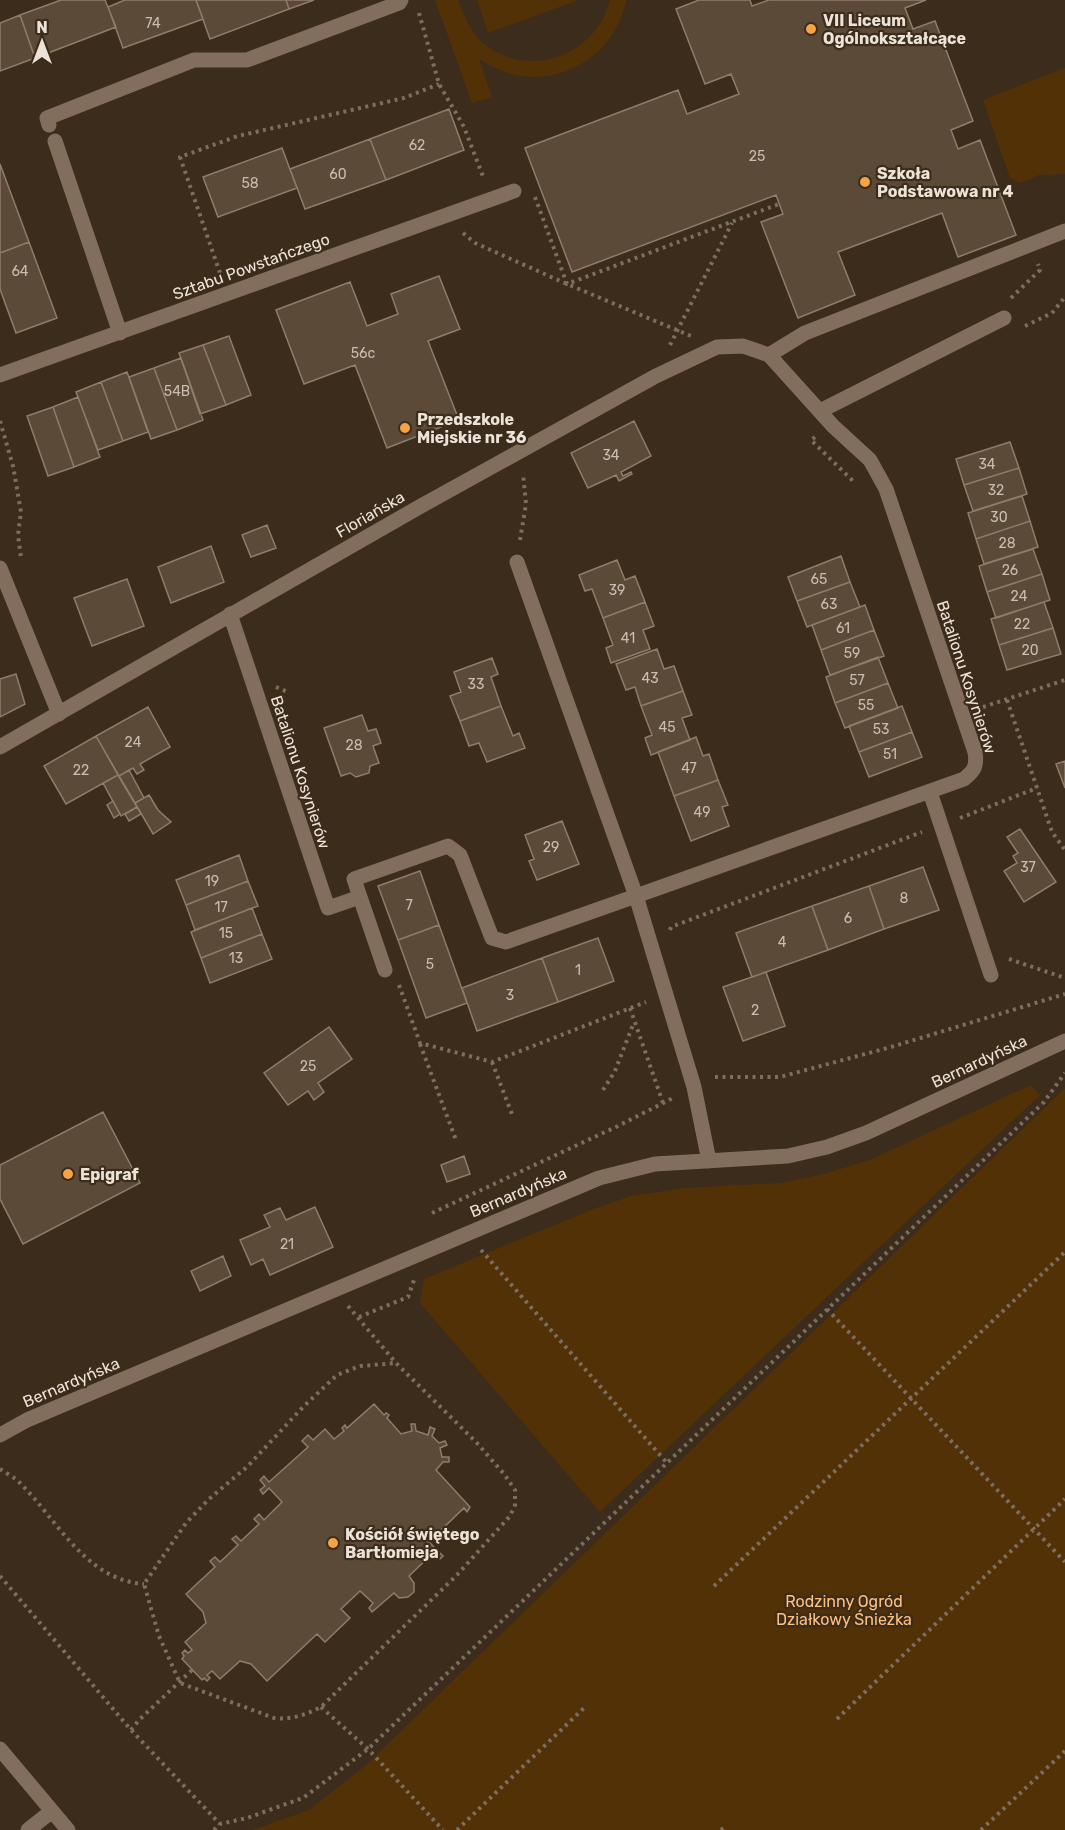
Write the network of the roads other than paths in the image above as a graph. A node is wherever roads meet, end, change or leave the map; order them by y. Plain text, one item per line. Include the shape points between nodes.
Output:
1 (401, 0) edge
2 (49, 125) dead end
3 (55, 141) dead end
4 (514, 191) dead end
5 (1065, 231) edge
6 (1004, 318) road end
7 (120, 333) junction
8 (769, 355) junction
9 (0, 375) edge
10 (820, 411) junction
11 (517, 562) road end
12 (0, 568) edge
13 (230, 614) junction
14 (59, 714) junction
15 (0, 747) edge
16 (930, 792) junction
17 (636, 896) junction
18 (360, 897) junction
19 (385, 970) road end
20 (991, 975) dead end
21 (1065, 1041) edge
22 (709, 1161) junction
23 (0, 1435) edge
24 (0, 1749) edge
25 (52, 1811) junction
26 (28, 1830) edge
27 (68, 1830) edge

1 - 2 street via 247,60 194,60 47,118
3 - 7 street
4 - 7 street, Sztabu Powstańczego
5 - 8 street via 805,333
6 - 10 street
7 - 9 street, Sztabu Powstańczego
8 - 10 street, Batalionu Kosynierów
8 - 13 street, Floriańska via 743,346 717,347 656,376
10 - 16 street, Batalionu Kosynierów via 870,460 886,489 975,752 975,770 964,779
11 - 17 street
12 - 14 street
13 - 14 street, Floriańska
13 - 18 street, Batalionu Kosynierów via 328,908
14 - 15 street, Floriańska
16 - 17 street, Batalionu Kosynierów
16 - 20 street
17 - 18 street, Batalionu Kosynierów via 506,942 492,938 460,855 448,846 354,879
17 - 22 street via 694,1087
18 - 19 street
21 - 22 street, Bernardyńska via 866,1133 827,1147 788,1156
22 - 23 street, Bernardyńska via 655,1164 599,1178 27,1420
24 - 25 street
25 - 26 street
25 - 27 street

